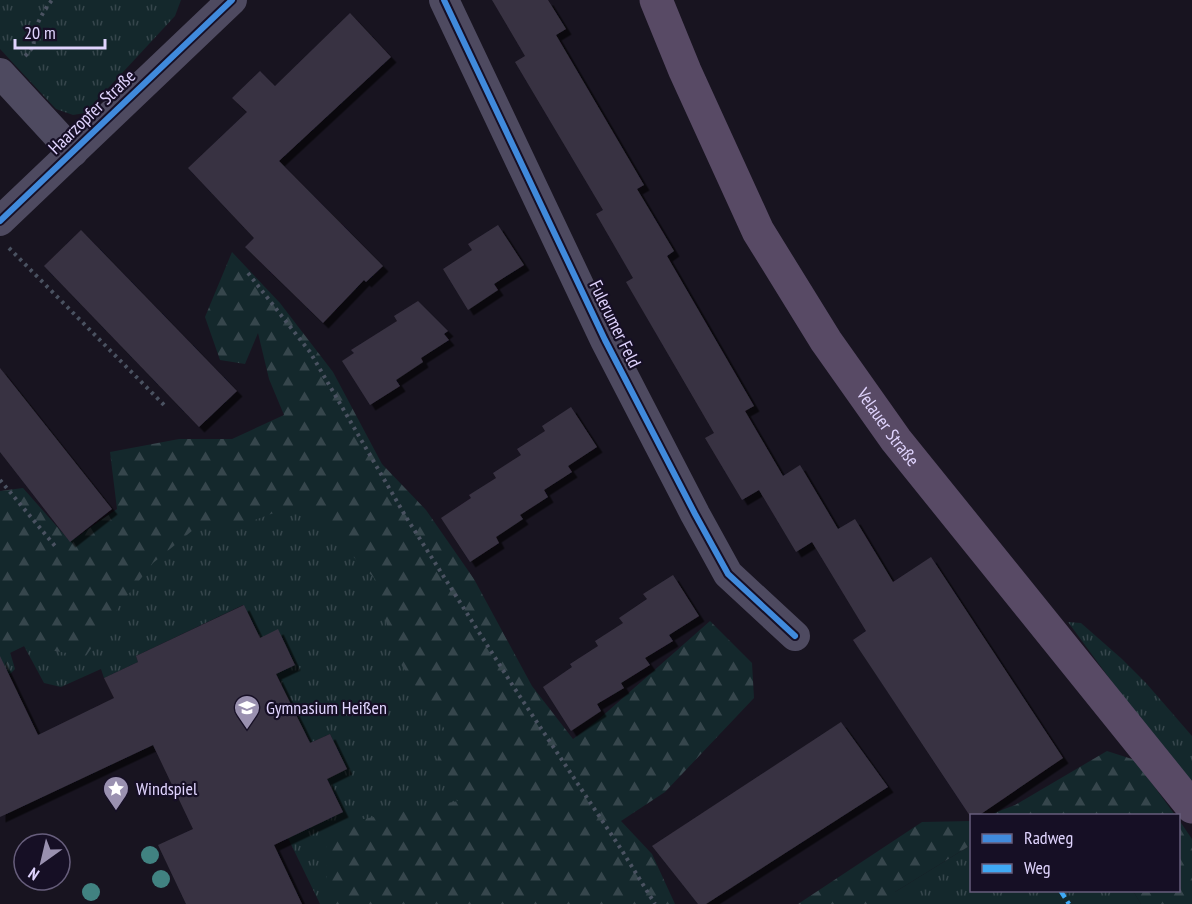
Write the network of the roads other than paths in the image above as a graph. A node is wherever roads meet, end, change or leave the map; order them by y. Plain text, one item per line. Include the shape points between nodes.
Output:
1 (444, 0) edge
2 (656, 0) edge
3 (229, 1) edge
4 (2, 75) edge
5 (73, 152) junction
6 (4, 234) edge
7 (795, 636) dead end
8 (1192, 807) edge

1 - 7 street, Fulerumer Feld via 605,340 728,574
2 - 8 main road, Velauer Straße via 758,231 826,341 896,440
3 - 5 street, Haarzopfer Straße
4 - 5 street
5 - 6 street, Haarzopfer Straße

